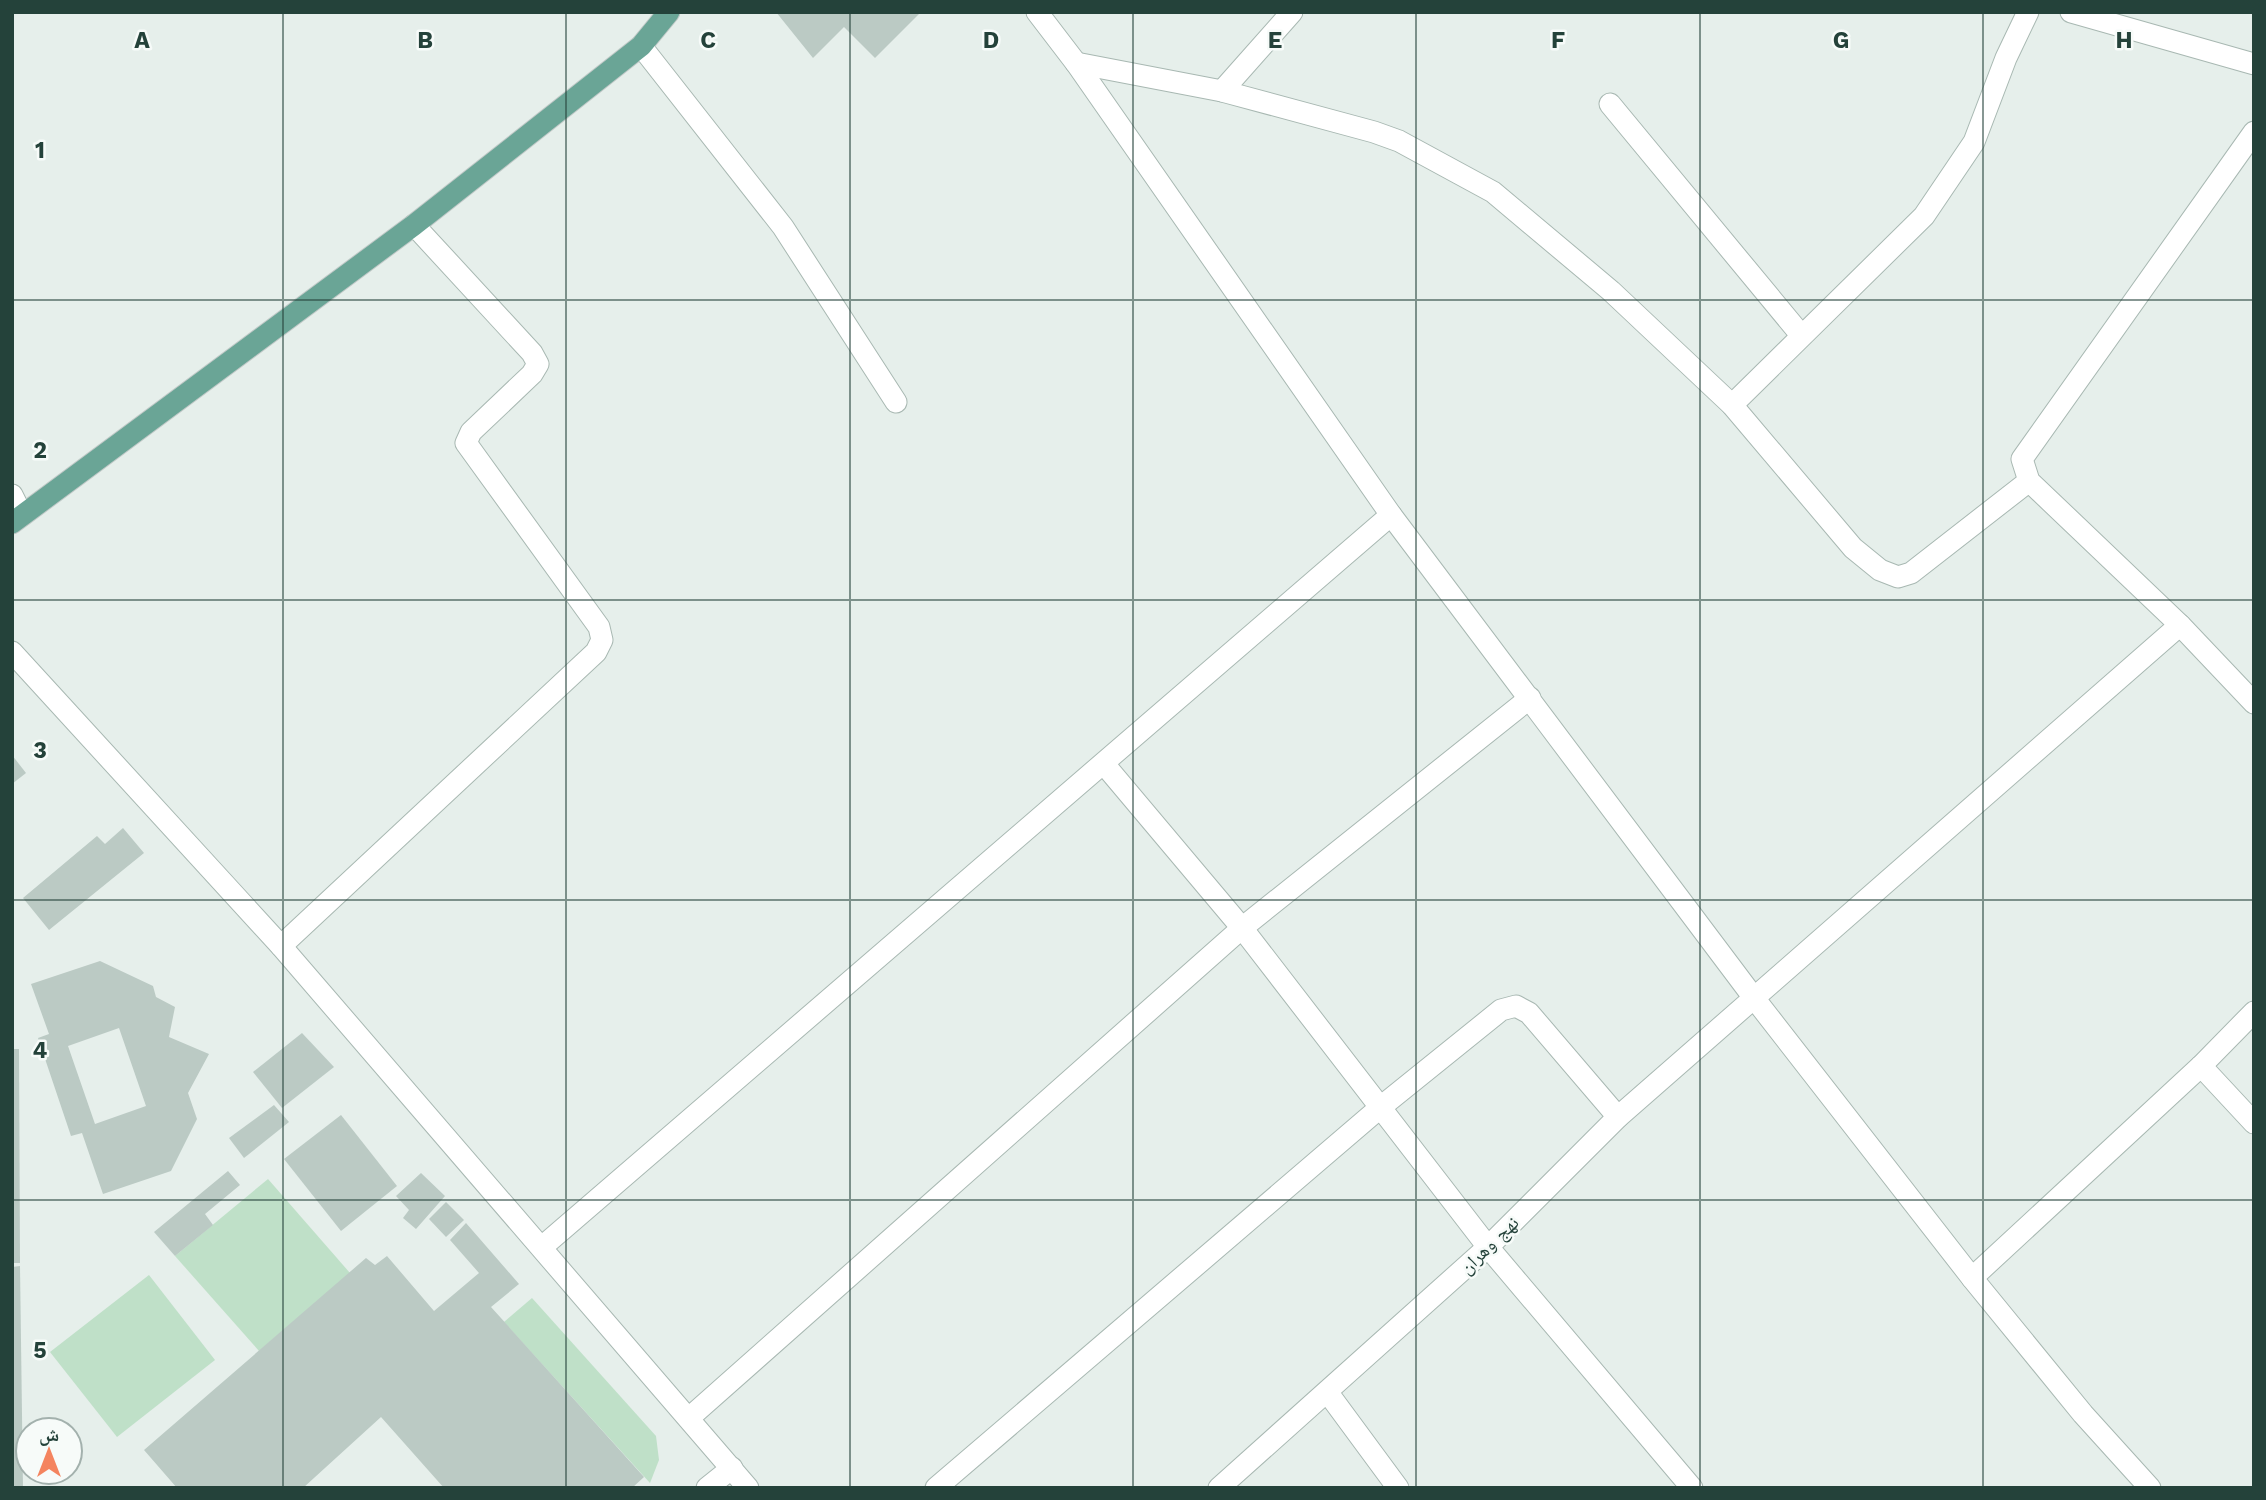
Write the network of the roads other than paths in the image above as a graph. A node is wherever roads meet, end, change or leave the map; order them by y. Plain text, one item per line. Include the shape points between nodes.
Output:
1 (668, 12) edge
2 (1037, 12) edge
3 (1292, 12) edge
4 (2028, 12) edge
5 (2071, 12) edge
6 (640, 46) junction
7 (1076, 63) junction
8 (2254, 64) edge
9 (1222, 91) junction
10 (1610, 104) dead end
11 (2254, 132) edge
12 (414, 225) junction
13 (1801, 335) junction
14 (896, 402) dead end
15 (1732, 405) junction
16 (2029, 481) junction
17 (12, 495) edge
18 (1391, 515) junction
19 (17, 519) edge
20 (2180, 625) junction
21 (12, 652) edge
22 (1530, 698) junction
23 (2254, 704) edge
24 (1104, 764) junction
25 (1242, 928) junction
26 (281, 946) junction
27 (1754, 998) junction
28 (2254, 1012) edge
29 (2201, 1066) junction
30 (1382, 1106) junction
31 (1618, 1116) junction
32 (2254, 1123) edge
33 (542, 1247) junction
34 (1488, 1247) junction
35 (1972, 1278) junction
36 (1328, 1393) junction
37 (689, 1418) junction
38 (732, 1468) junction
39 (707, 1488) edge
40 (748, 1488) edge
41 (936, 1488) edge
42 (1219, 1488) edge
43 (1398, 1488) edge
44 (1692, 1488) edge
45 (2150, 1488) edge

1 - 6 main road
2 - 7 street
3 - 9 street
4 - 13 street via 1974,142 1949,181 1904,239
5 - 8 street
6 - 12 main road
6 - 14 street via 783,227
7 - 9 street
7 - 18 street
9 - 15 street via 1398,141 1493,192 1611,291
10 - 13 street
11 - 16 street via 2022,459
12 - 19 main road
12 - 26 street via 538,364 471,432 466,443 599,627 602,640 596,652
13 - 15 street
15 - 16 street via 1853,548 1880,570 1898,577 1911,573
16 - 20 street
17 - 19 street
18 - 22 street
18 - 24 street
20 - 23 street
20 - 27 street, نهج وهران
21 - 26 street
22 - 25 street
22 - 27 street
24 - 25 street
24 - 33 street
25 - 30 street
25 - 37 street
26 - 33 street
27 - 31 street, نهج وهران
27 - 35 street
28 - 29 street
29 - 32 street
29 - 35 street
30 - 31 street via 1501,1010 1516,1006 1529,1013
30 - 34 street
30 - 41 street
31 - 34 street, نهج وهران
33 - 37 street
34 - 36 street, نهج وهران
34 - 44 street
35 - 45 street
36 - 42 street, نهج وهران
36 - 43 street
37 - 38 street
38 - 39 street
38 - 40 street

